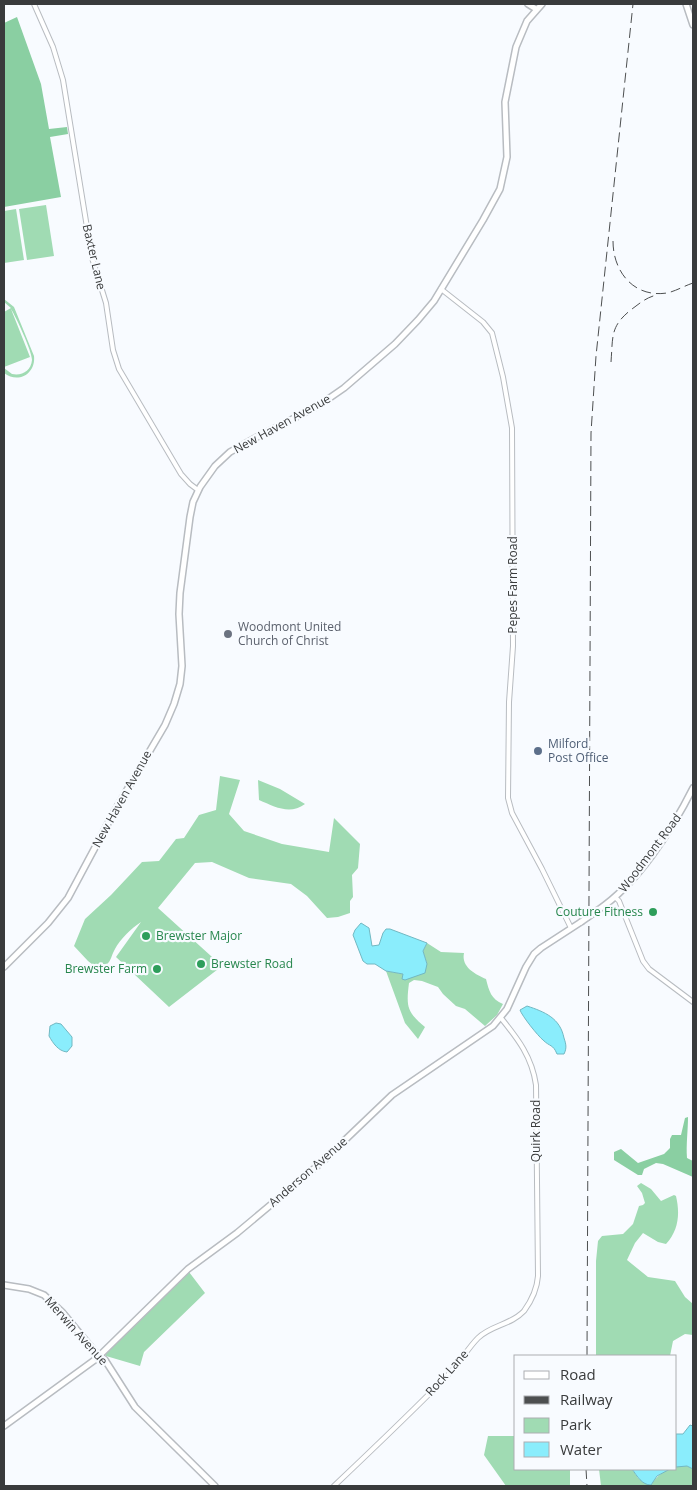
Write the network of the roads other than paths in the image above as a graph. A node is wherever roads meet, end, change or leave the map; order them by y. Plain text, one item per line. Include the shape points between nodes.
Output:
1 (34, 4) edge
2 (528, 4) edge
3 (542, 4) edge
4 (686, 4) edge
5 (536, 9) junction
6 (693, 25) edge
7 (441, 289) junction
8 (198, 490) junction
9 (693, 788) edge
10 (616, 898) junction
11 (598, 910) joint
12 (571, 928) junction
13 (4, 967) edge
14 (693, 1002) edge
15 (501, 1018) junction
16 (538, 1255) joint
17 (4, 1285) edge
18 (99, 1356) junction
19 (4, 1426) edge
20 (215, 1486) edge
21 (334, 1486) edge

1 - 8 street, Baxter Lane via 63,80 92,258 107,310 118,369 181,474
2 - 5 main road
3 - 5 main road, New Haven Avenue
4 - 6 main road
5 - 7 main road, New Haven Avenue via 519,38 505,102 506,157 501,185
7 - 8 main road, New Haven Avenue via 406,333 344,388 318,406 230,452
7 - 12 street, Pepes Farm Road via 490,330 511,415 513,646 508,798 512,814
8 - 13 main road, New Haven Avenue via 190,517 180,593 182,666 176,700 68,898
9 - 10 main road, Woodmont Road via 666,836
10 - 11 main road, Woodmont Road
10 - 14 street via 643,961
11 - 12 main road, Anderson Avenue, bridge
12 - 15 main road, Anderson Avenue via 534,954
15 - 16 street, Quirk Road via 525,1050 535,1076
15 - 18 main road, Anderson Avenue via 483,1034 392,1095 322,1162 188,1269
16 - 21 street, Rock Lane via 536,1290 522,1312 478,1338 450,1373
17 - 18 main road, Merwin Avenue via 44,1295
18 - 19 main road, Anderson Avenue
18 - 20 main road, Merwin Avenue via 105,1360 135,1407

